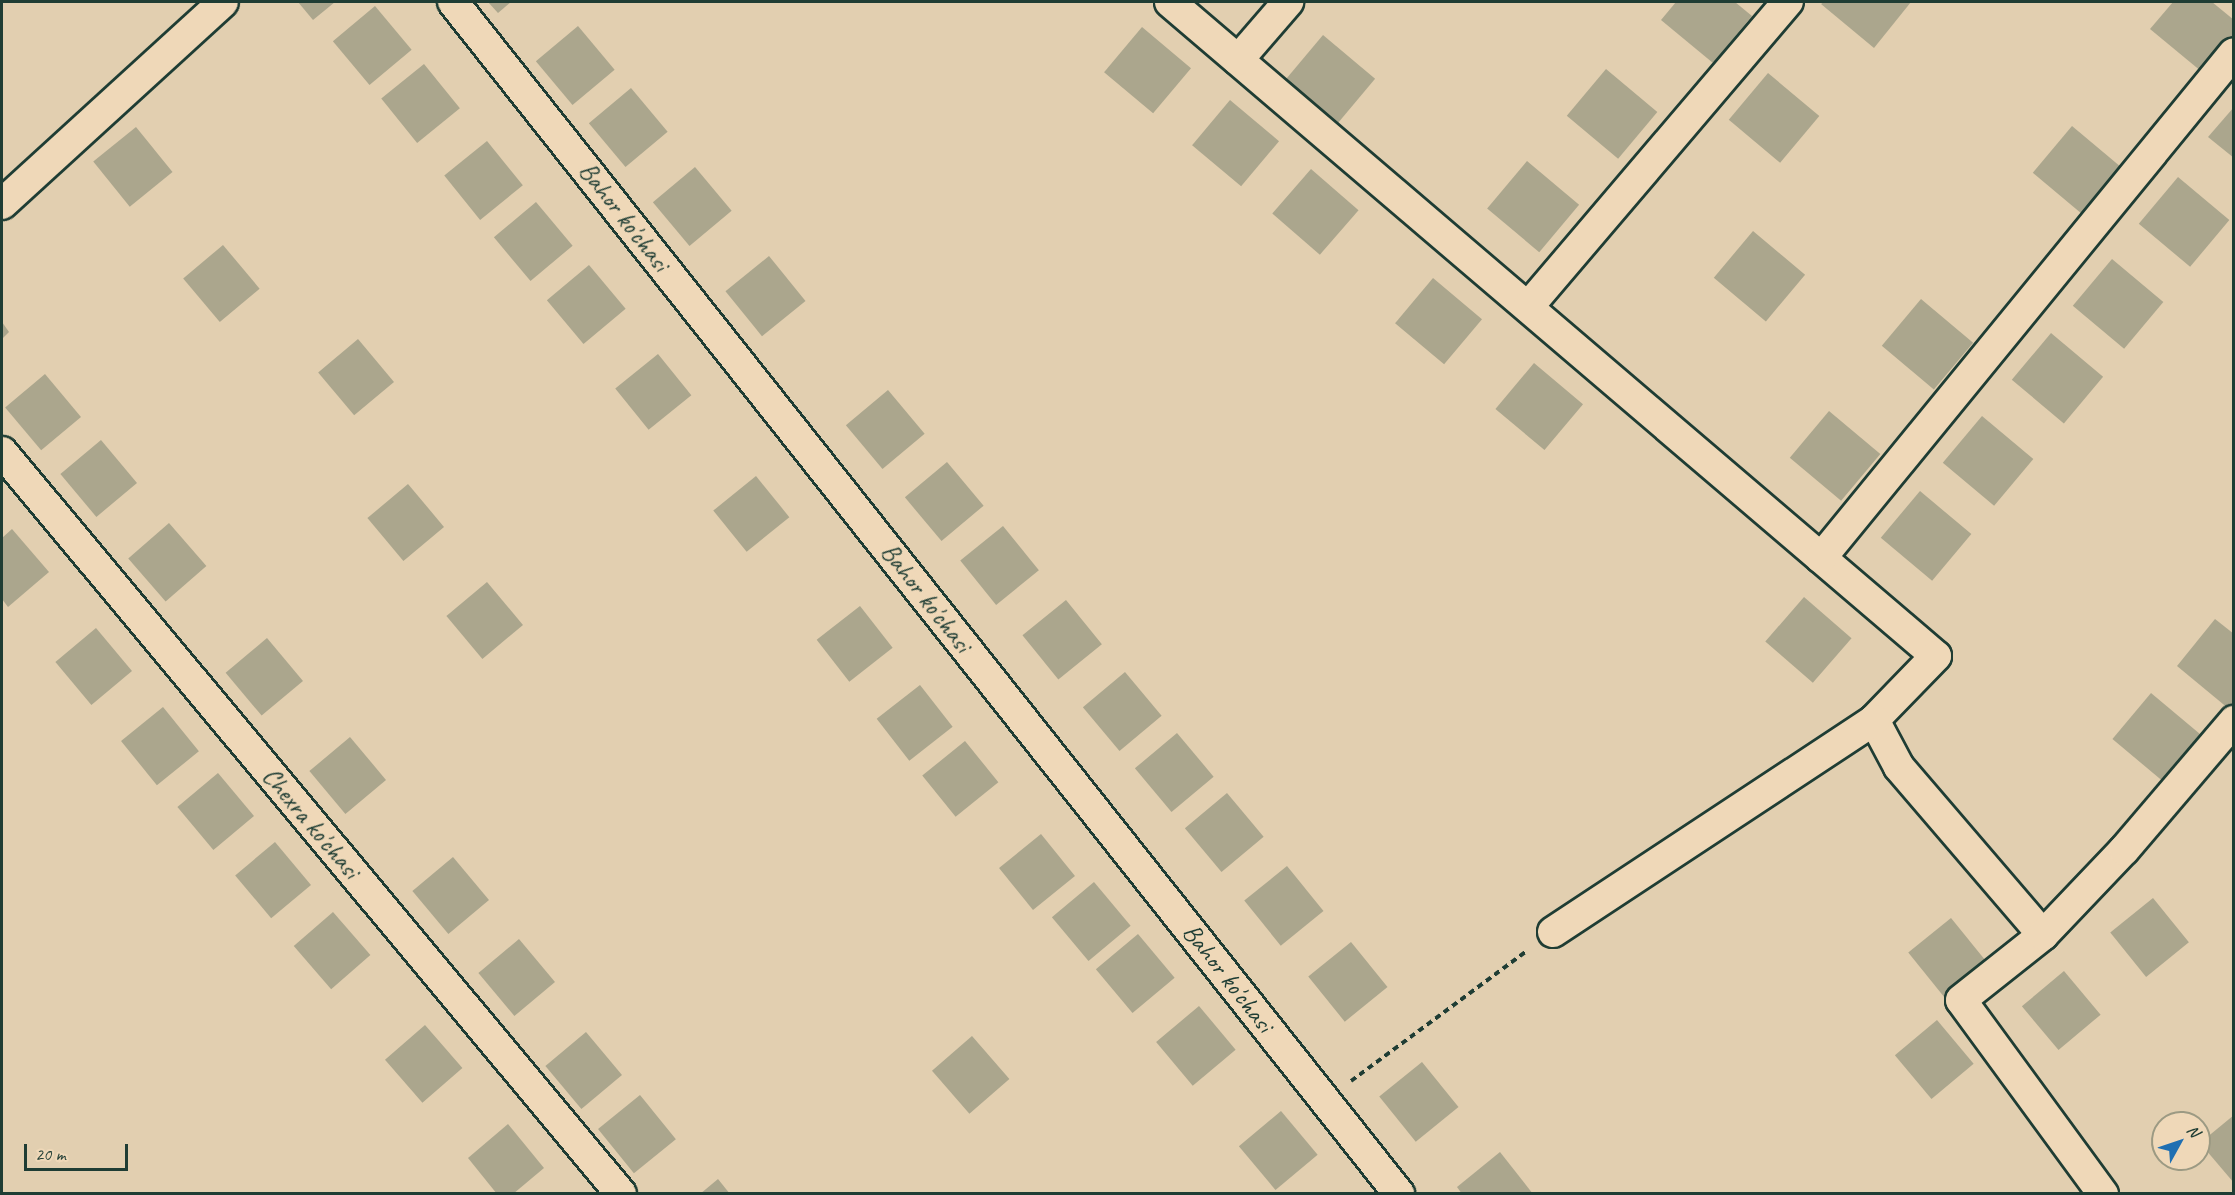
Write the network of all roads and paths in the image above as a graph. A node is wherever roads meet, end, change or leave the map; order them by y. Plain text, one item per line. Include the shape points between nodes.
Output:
1 (223, 2) edge
2 (453, 2) edge
3 (1170, 2) edge
4 (1288, 2) edge
5 (1788, 2) edge
6 (2234, 53) edge
7 (1238, 60) junction
8 (2, 204) edge
9 (1528, 307) junction
10 (2, 452) edge
11 (1821, 558) junction
12 (1874, 720) junction
13 (2234, 721) edge
14 (1553, 932) joint
15 (2043, 935) junction
16 (1325, 1101) junction
17 (621, 1194) edge
18 (1399, 1194) edge
19 (2103, 1194) edge

1 - 8 street
2 - 16 street, Bahor ko'chasi
3 - 7 street
4 - 7 street
5 - 9 street
6 - 11 street
7 - 9 street
9 - 11 street
10 - 17 street, Chexra ko'chasi
11 - 12 street via 1936,656
12 - 14 street
12 - 15 street via 1899,767
13 - 15 street via 2124,850
14 - 16 path
15 - 19 street via 1961,1000
16 - 18 street, Bahor ko'chasi

